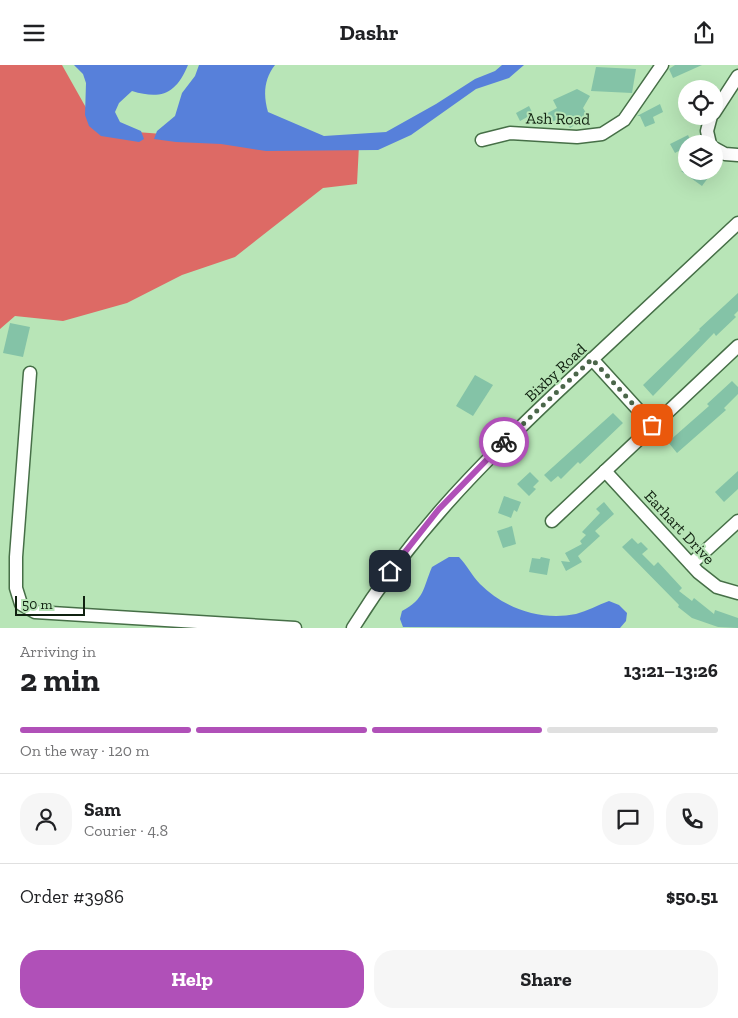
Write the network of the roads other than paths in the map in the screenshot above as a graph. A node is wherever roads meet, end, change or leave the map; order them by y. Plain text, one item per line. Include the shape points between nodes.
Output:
1 (662, 65) edge
2 (738, 76) edge
3 (723, 99) edge
4 (482, 140) dead end
5 (723, 153) edge
6 (738, 155) edge
7 (738, 223) edge
8 (738, 346) edge
9 (592, 359) junction
10 (30, 373) dead end
11 (652, 425) junction
12 (606, 471) junction
13 (552, 521) dead end
14 (738, 521) edge
15 (691, 564) junction
16 (738, 593) edge
17 (220, 626) edge
18 (295, 628) edge
19 (353, 628) edge

1 - 4 street, Ash Road via 624,120 602,134 577,137 510,133
2 - 3 street
5 - 6 street
7 - 9 street, Bixby Road
8 - 11 street
9 - 11 street
9 - 19 street, Bixby Road via 439,509 397,561
10 - 17 street via 16,557 16,588 21,604 35,612
11 - 12 street
12 - 13 street
12 - 15 street, Earhart Drive
14 - 15 street
15 - 16 street, Earhart Drive via 716,587
17 - 18 street

